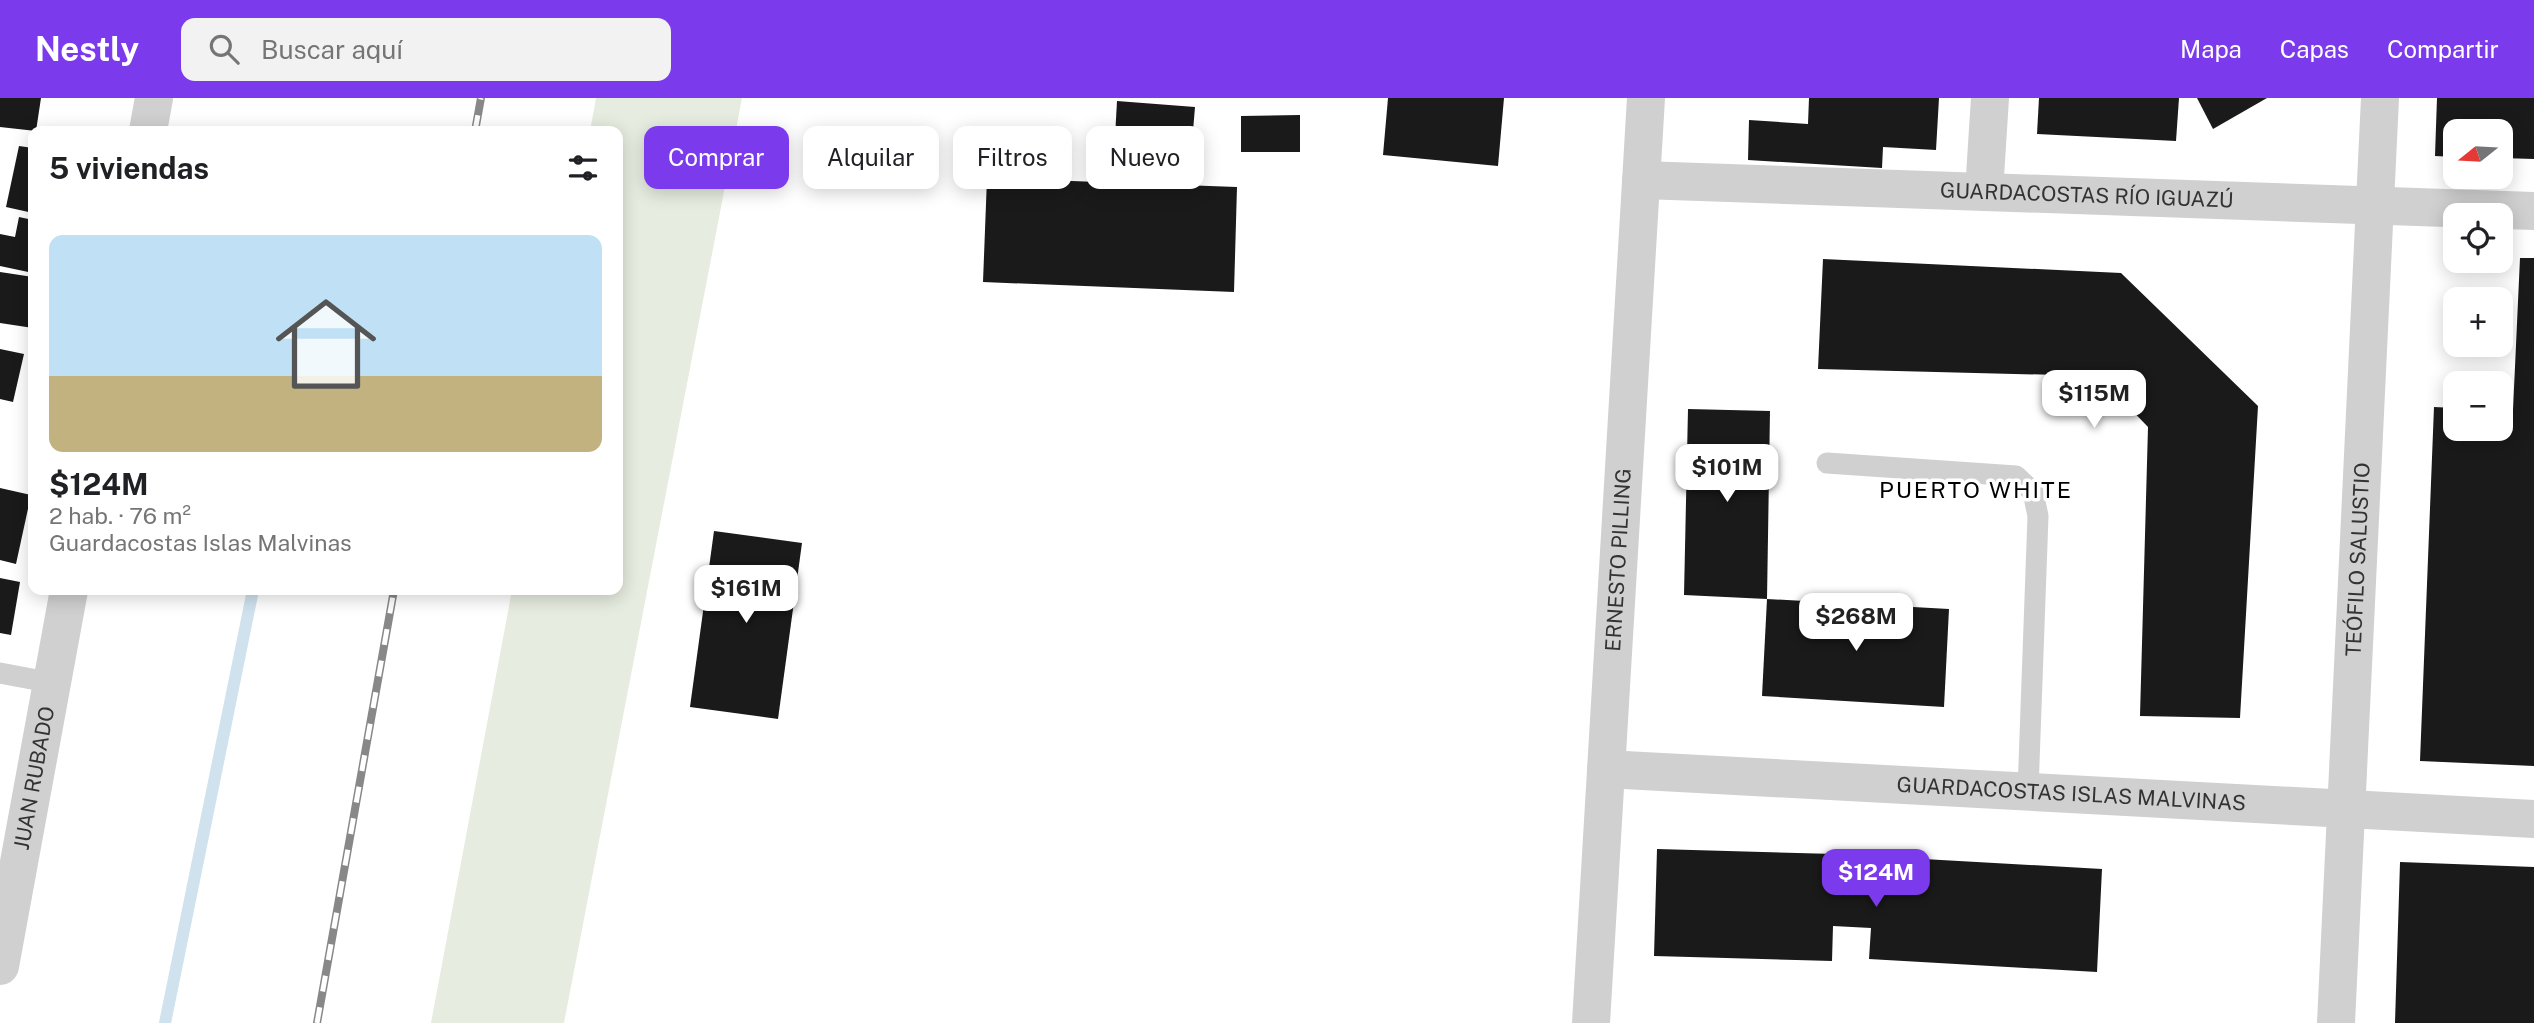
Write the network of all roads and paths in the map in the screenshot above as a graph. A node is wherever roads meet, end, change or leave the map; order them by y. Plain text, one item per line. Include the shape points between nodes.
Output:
1 (154, 98) edge
2 (1646, 98) edge
3 (1990, 98) edge
4 (2380, 98) edge
5 (149, 126) edge
6 (1641, 180) junction
7 (1984, 192) junction
8 (2374, 205) junction
9 (2534, 211) edge
10 (1827, 463) dead end
11 (68, 595) edge
12 (0, 673) edge
13 (53, 683) junction
14 (1606, 769) junction
15 (2028, 791) junction
16 (2346, 809) junction
17 (2534, 819) edge
18 (0, 966) edge
19 (1591, 1023) edge
20 (2336, 1023) edge

1 - 5 street
2 - 6 street, ERNESTO PILLING
3 - 7 street
4 - 8 street, TEÓFILO SALUSTIO
6 - 7 street, GUARDACOSTAS RÍO IGUAZÚ
6 - 14 street, ERNESTO PILLING
7 - 8 street, GUARDACOSTAS RÍO IGUAZÚ
8 - 9 street, GUARDACOSTAS RÍO IGUAZÚ
8 - 16 street, TEÓFILO SALUSTIO
10 - 15 lane via 2017,476 2033,492 2038,516
11 - 13 street, JUAN RUBADO
12 - 13 lane
13 - 18 street, JUAN RUBADO
14 - 15 street, GUARDACOSTAS ISLAS MALVINAS
14 - 19 street, ERNESTO PILLING
15 - 16 street, GUARDACOSTAS ISLAS MALVINAS
16 - 17 street, GUARDACOSTAS ISLAS MALVINAS
16 - 20 street, TEÓFILO SALUSTIO

